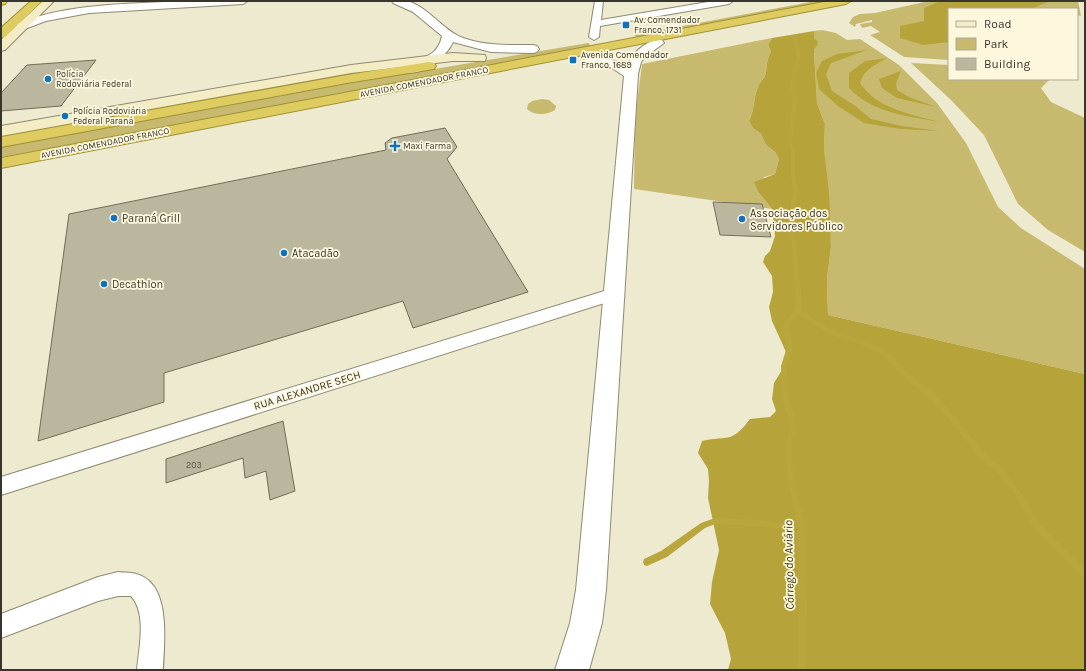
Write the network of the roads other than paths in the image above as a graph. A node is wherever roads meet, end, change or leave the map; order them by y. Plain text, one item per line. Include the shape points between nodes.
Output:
1 (37, 1) edge
2 (49, 1) edge
3 (243, 1) edge
4 (397, 1) edge
5 (599, 1) edge
6 (672, 1) edge
7 (729, 1) edge
8 (786, 1) edge
9 (846, 1) edge
10 (89, 10) junction
11 (673, 11) junction
12 (682, 21) dead end
13 (596, 24) junction
14 (22, 26) junction
15 (699, 29) junction
16 (1, 34) edge
17 (610, 34) dead end
18 (448, 36) junction
19 (594, 37) junction
20 (658, 43) junction
21 (1, 47) edge
22 (533, 49) junction
23 (480, 58) junction
24 (433, 59) junction
25 (590, 62) junction
26 (412, 69) junction
27 (529, 74) junction
28 (631, 74) junction
29 (420, 82) junction
30 (1, 131) edge
31 (1, 142) edge
32 (1, 163) edge
33 (1, 177) edge
34 (614, 294) junction
35 (1, 486) edge
36 (1, 626) edge
37 (150, 670) edge
38 (572, 670) edge

1 - 16 highway
2 - 10 street via 50,6 54,8
2 - 14 main road
3 - 10 street
4 - 18 street via 418,10
5 - 13 street
6 - 11 street
7 - 11 street
8 - 12 highway
9 - 15 highway, AVENIDA COMENDADOR FRANCO
10 - 14 street via 43,18
11 - 13 street
13 - 19 street
14 - 21 main road
15 - 20 highway
15 - 29 highway, AVENIDA COMENDADOR FRANCO
17 - 19 highway, AVENIDA COMENDADOR FRANCO
18 - 22 street via 483,47
18 - 24 street via 443,52
19 - 22 highway, AVENIDA COMENDADOR FRANCO
20 - 25 highway
20 - 28 street via 638,56
22 - 23 highway, AVENIDA COMENDADOR FRANCO
23 - 24 main road, AVENIDA COMENDADOR FRANCO
23 - 26 highway, AVENIDA COMENDADOR FRANCO
24 - 26 street
24 - 30 main road, AVENIDA COMENDADOR FRANCO via 351,69
25 - 27 highway
25 - 28 street via 616,65
26 - 31 highway, AVENIDA COMENDADOR FRANCO
27 - 29 highway via 498,74
27 - 33 highway
28 - 34 street
29 - 32 highway, AVENIDA COMENDADOR FRANCO
34 - 35 street, RUA ALEXANDRE SECH
34 - 38 street via 591,590 586,623
36 - 37 street via 98,589 118,584 136,585 145,594 150,605

